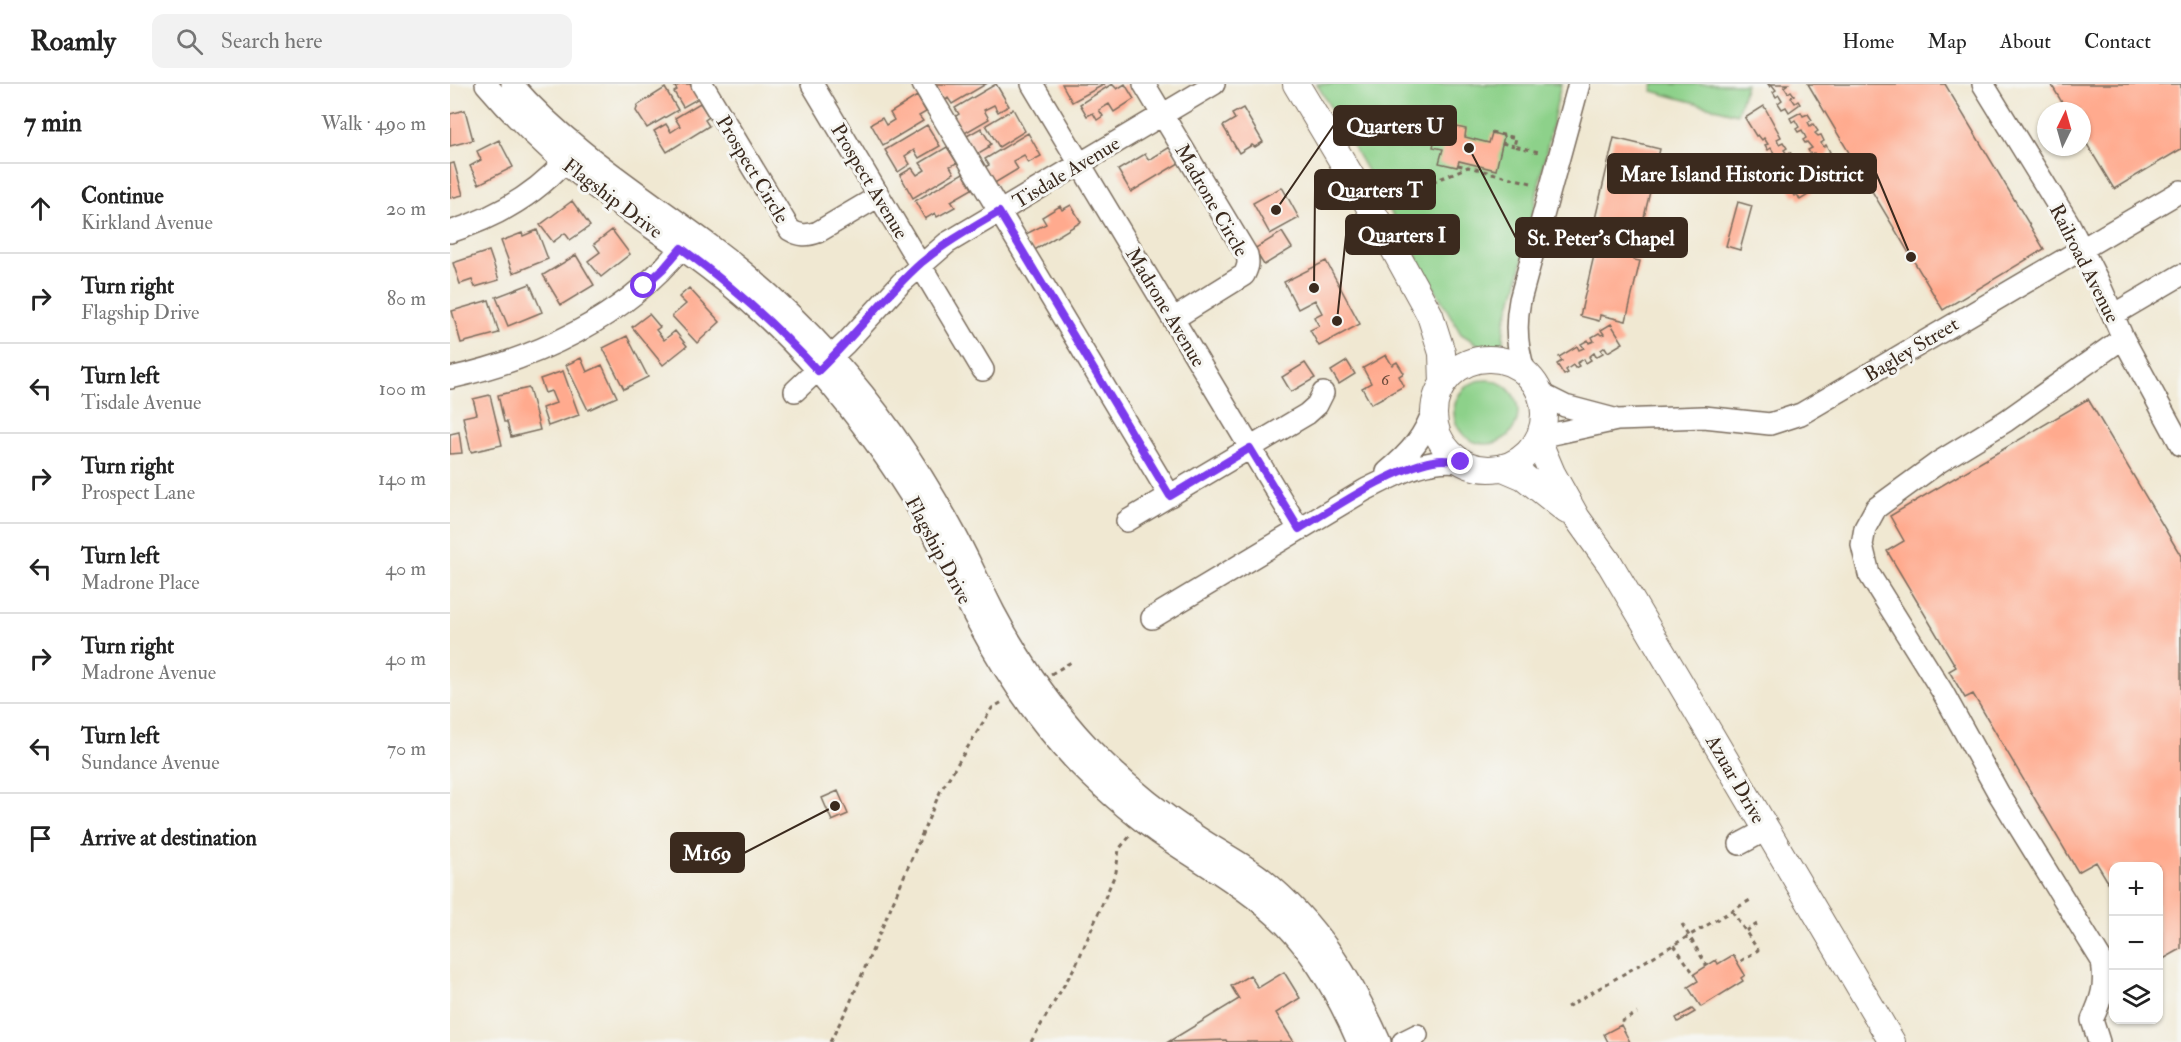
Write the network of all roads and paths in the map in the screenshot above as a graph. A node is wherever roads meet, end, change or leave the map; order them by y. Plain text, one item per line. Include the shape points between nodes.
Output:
1 (486, 84) edge
2 (512, 84) edge
3 (702, 84) edge
4 (812, 84) edge
5 (922, 84) edge
6 (1032, 84) edge
7 (1144, 84) edge
8 (1214, 84) edge
9 (1296, 84) edge
10 (1579, 84) edge
11 (1983, 84) edge
12 (1163, 115) junction
13 (1491, 132) dead end
14 (1502, 143) dead end
15 (1514, 146) junction
16 (1539, 152) dead end
17 (564, 162) junction
18 (1080, 164) junction
19 (1458, 165) dead end
20 (1468, 167) junction
21 (1531, 183) dead end
22 (2181, 190) edge
23 (879, 196) junction
24 (1391, 199) dead end
25 (999, 212) junction
26 (450, 232) edge
27 (681, 248) junction
28 (2081, 248) junction
29 (920, 264) junction
30 (2181, 275) edge
31 (1430, 315) junction
32 (2113, 315) junction
33 (1173, 319) junction
34 (2123, 338) junction
35 (1488, 359) junction
36 (825, 364) junction
37 (983, 370) dead end
38 (1525, 372) junction
39 (450, 378) edge
40 (1443, 384) junction
41 (795, 392) dead end
42 (1323, 393) dead end
43 (1541, 394) junction
44 (1434, 408) junction
45 (1617, 420) junction
46 (1539, 439) junction
47 (2181, 445) edge
48 (1250, 448) junction
49 (1461, 462) junction
50 (1503, 468) junction
51 (1365, 490) junction
52 (1170, 496) junction
53 (1577, 518) junction
54 (1128, 521) dead end
55 (1299, 529) junction
56 (1152, 618) dead end
57 (992, 708) dead end
58 (1766, 830) junction
59 (1740, 844) dead end
60 (1119, 849) dead end
61 (1752, 899) dead end
62 (1732, 911) junction
63 (1682, 924) dead end
64 (1757, 924) dead end
65 (1746, 931) junction
66 (1689, 936) junction
67 (1674, 945) junction
68 (1738, 963) dead end
69 (1707, 966) dead end
70 (1694, 974) dead end
71 (1567, 1007) dead end
72 (1637, 1013) dead end
73 (1621, 1022) dead end
74 (830, 1042) edge
75 (1031, 1042) edge
76 (1358, 1042) edge
77 (1380, 1042) edge
78 (1892, 1042) edge
79 (2099, 1042) edge

1 - 17 street, Flagship Drive
2 - 36 street, Flagship Drive via 593,161 747,274 784,308
3 - 23 street, Prospect Circle via 790,230 799,235 818,232
4 - 23 street, Prospect Avenue
5 - 25 street
6 - 18 street, Madrone Avenue
7 - 12 street, Madrone Circle
8 - 12 street, Tisdale Avenue
9 - 31 main road
10 - 38 street via 1520,300 1517,345
11 - 28 street, Railroad Avenue
12 - 18 street, Tisdale Avenue
12 - 33 street, Madrone Circle via 1248,262 1244,275
13 - 15 path via 1516,138
14 - 15 path
15 - 16 path
17 - 26 street via 546,182 520,201
17 - 27 street, Flagship Drive
18 - 25 street, Tisdale Avenue
18 - 33 street, Madrone Avenue
19 - 20 path
20 - 21 path
20 - 24 path
22 - 28 street, Bagley Street
23 - 29 street, Prospect Avenue
25 - 29 street, Tisdale Avenue
25 - 52 street
27 - 36 street, Flagship Drive
27 - 39 street via 644,286 566,338 510,362
28 - 32 street, Railroad Avenue
28 - 45 street, Bagley Street via 1801,414 1770,424 1704,417
29 - 36 street, Tisdale Avenue
29 - 37 street, Prospect Avenue
30 - 32 street
31 - 35 main road via 1460,346
31 - 40 main road via 1442,353
32 - 34 street, Railroad Avenue
33 - 48 street, Madrone Avenue
34 - 47 street, Railroad Avenue
34 - 79 street via 1876,508 1865,528 1862,545 1869,574 2102,962 2105,980 2092,1020
35 - 38 main road via 1501,360
35 - 40 main road via 1463,366
36 - 41 street, Tisdale Avenue
36 - 76 street, Flagship Drive via 912,498 986,638 1031,709 1116,800 1249,893 1285,926 1326,978
36 - 77 street, Flagship Drive via 901,445 959,540 1003,628 1049,699 1090,748 1129,785 1176,822 1261,878 1299,912 1342,968
38 - 43 main road
40 - 44 main road
42 - 48 street via 1307,414
43 - 45 street, Bagley Street via 1565,406
43 - 46 main road via 1545,419
44 - 49 main road via 1442,443
44 - 51 street via 1419,441
45 - 46 street, Bagley Street
46 - 50 main road via 1529,453
46 - 53 main road, Azuar Drive via 1552,474
48 - 52 street
48 - 55 street, Madrone Avenue
49 - 50 main road via 1474,468
49 - 51 street via 1432,461
50 - 53 main road, Azuar Drive via 1524,477
51 - 55 street
52 - 54 street
53 - 58 main road, Azuar Drive via 1610,564
55 - 56 street
57 - 74 path via 940,792
58 - 59 street
58 - 78 main road, Azuar Drive
60 - 75 path via 1116,872 1099,915 1077,963
61 - 62 path
62 - 65 path
62 - 66 path
63 - 66 path
64 - 65 path
65 - 68 path via 1758,950
66 - 67 path
66 - 69 path
67 - 70 path
67 - 71 path
72 - 73 path

